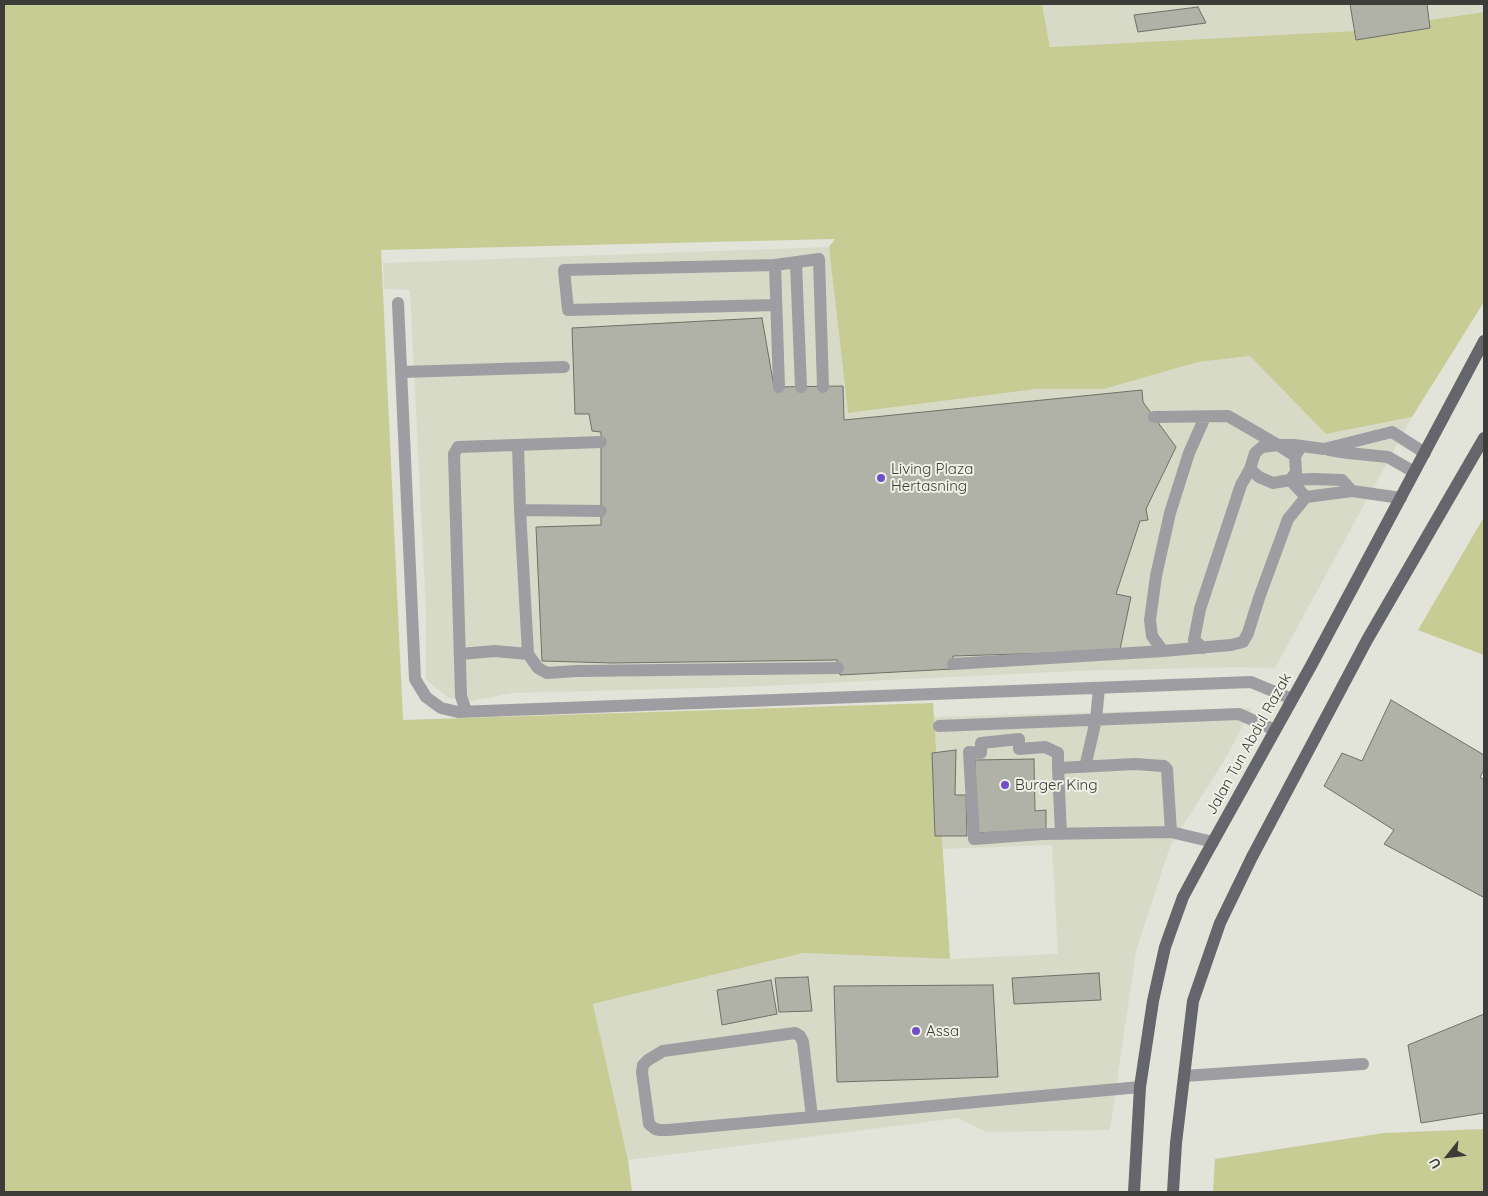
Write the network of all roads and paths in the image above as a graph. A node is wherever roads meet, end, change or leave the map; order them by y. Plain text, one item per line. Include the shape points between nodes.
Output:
1 (796, 263) junction
2 (775, 265) junction
3 (398, 302) dead end
4 (776, 305) junction
5 (1484, 341) edge
6 (564, 368) dead end
7 (401, 372) junction
8 (823, 387) dead end
9 (1154, 417) dead end
10 (1205, 417) junction
11 (1484, 438) edge
12 (601, 442) dead end
13 (518, 445) junction
14 (1278, 445) junction
15 (1324, 449) junction
16 (1298, 451) junction
17 (1425, 453) junction
18 (1250, 469) junction
19 (1414, 472) junction
20 (1290, 480) junction
21 (1352, 491) junction
22 (1306, 497) junction
23 (1401, 498) junction
24 (520, 510) junction
25 (601, 511) dead end
26 (1198, 644) junction
27 (1163, 652) junction
28 (460, 654) junction
29 (528, 654) junction
30 (953, 664) dead end
31 (838, 668) dead end
32 (1098, 688) junction
33 (1292, 699) junction
34 (466, 711) junction
35 (1096, 720) junction
36 (939, 726) dead end
37 (1275, 730) junction
38 (1085, 767) junction
39 (1058, 768) junction
40 (1171, 832) junction
41 (1061, 834) junction
42 (1213, 842) junction
43 (1363, 1064) dead end
44 (1184, 1076) junction
45 (1140, 1087) junction
46 (812, 1117) junction
47 (1134, 1192) edge
48 (1173, 1192) edge

1 - 2 street
1 - 4 street via 801,388 779,390
1 - 8 street via 819,259
2 - 4 street
2 - 4 street via 564,270 568,310
3 - 7 street
5 - 17 main road, Jalan Tun Abdul Razak
6 - 7 street
7 - 34 street via 415,679 426,697 441,708
9 - 10 street
10 - 14 street via 1228,416
10 - 27 street via 1189,453 1170,513 1156,576 1150,620 1152,636
11 - 44 main road via 1368,640 1224,914 1193,1001
12 - 13 street
13 - 24 street
13 - 28 street via 458,447 454,454
14 - 16 street
14 - 18 street via 1262,446 1254,453
15 - 16 street
15 - 17 street via 1392,432
15 - 19 street via 1388,457
16 - 20 street via 1296,472
17 - 19 main road, Jalan Tun Abdul Razak
18 - 20 street via 1273,483
18 - 26 street via 1241,485 1200,608
19 - 23 main road, Jalan Tun Abdul Razak
20 - 21 street via 1342,480
20 - 22 street
21 - 22 street
21 - 23 street
22 - 26 street via 1288,519 1243,642
23 - 33 main road, Jalan Tun Abdul Razak
24 - 25 street
24 - 29 street
26 - 27 street
27 - 30 street
28 - 29 street via 495,651
28 - 34 street via 461,696
29 - 31 street via 538,668 547,673
32 - 33 street via 1251,682
32 - 34 street
32 - 35 street
33 - 37 main road, Jalan Tun Abdul Razak
35 - 36 street
35 - 37 street via 1239,714
35 - 38 street
37 - 42 main road, Jalan Tun Abdul Razak
38 - 39 street
38 - 40 street via 1164,766 1167,769
39 - 41 street
39 - 41 street via 1058,753 1045,747 1019,749 1019,739 980,742 981,753 969,752 974,839
40 - 41 street
40 - 42 street
42 - 45 main road, Jalan Tun Abdul Razak via 1183,897 1165,947
43 - 44 street
44 - 48 main road
45 - 46 street
45 - 47 main road, Jalan Tun Abdul Razak
46 - 46 street via 655,1129 649,1124 647,1115 643,1065 663,1051 795,1032 803,1042

